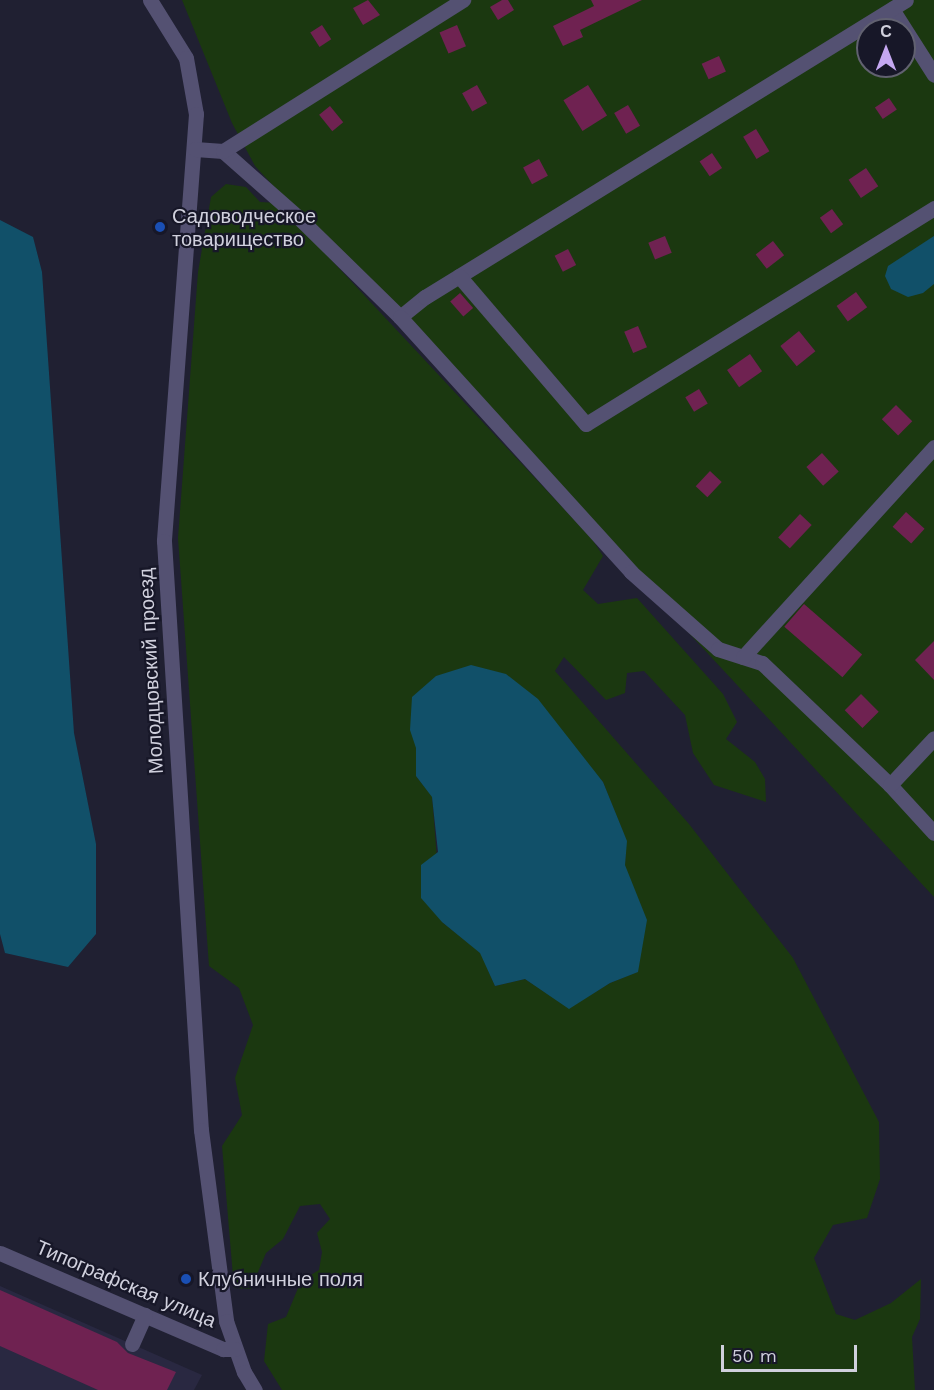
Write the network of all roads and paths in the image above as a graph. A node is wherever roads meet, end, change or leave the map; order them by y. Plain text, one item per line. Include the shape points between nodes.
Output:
1 (150, 0) edge
2 (463, 0) edge
3 (906, 0) edge
4 (891, 9) junction
5 (934, 75) edge
6 (195, 149) junction
7 (223, 151) junction
8 (934, 208) edge
9 (459, 276) junction
10 (400, 317) junction
11 (934, 447) edge
12 (743, 657) junction
13 (934, 738) edge
14 (890, 785) junction
15 (934, 833) edge
16 (0, 1253) edge
17 (145, 1315) junction
18 (132, 1344) dead end
19 (235, 1349) junction
20 (255, 1390) edge

1 - 6 street, Молодцовский проезд via 186,58 194,88
2 - 7 street
3 - 4 street
4 - 5 street
4 - 9 street
6 - 7 street
6 - 19 street, Молодцовский проезд via 164,541 201,1130 226,1321
7 - 10 street via 299,218
8 - 9 street via 586,424
9 - 10 street
10 - 12 street via 631,572 718,650
11 - 12 street
12 - 14 street via 762,663
13 - 14 street
14 - 15 street
16 - 17 street, Типографская улица
17 - 18 street
17 - 19 street, Типографская улица via 223,1349
19 - 20 street, Молодцовский проезд

